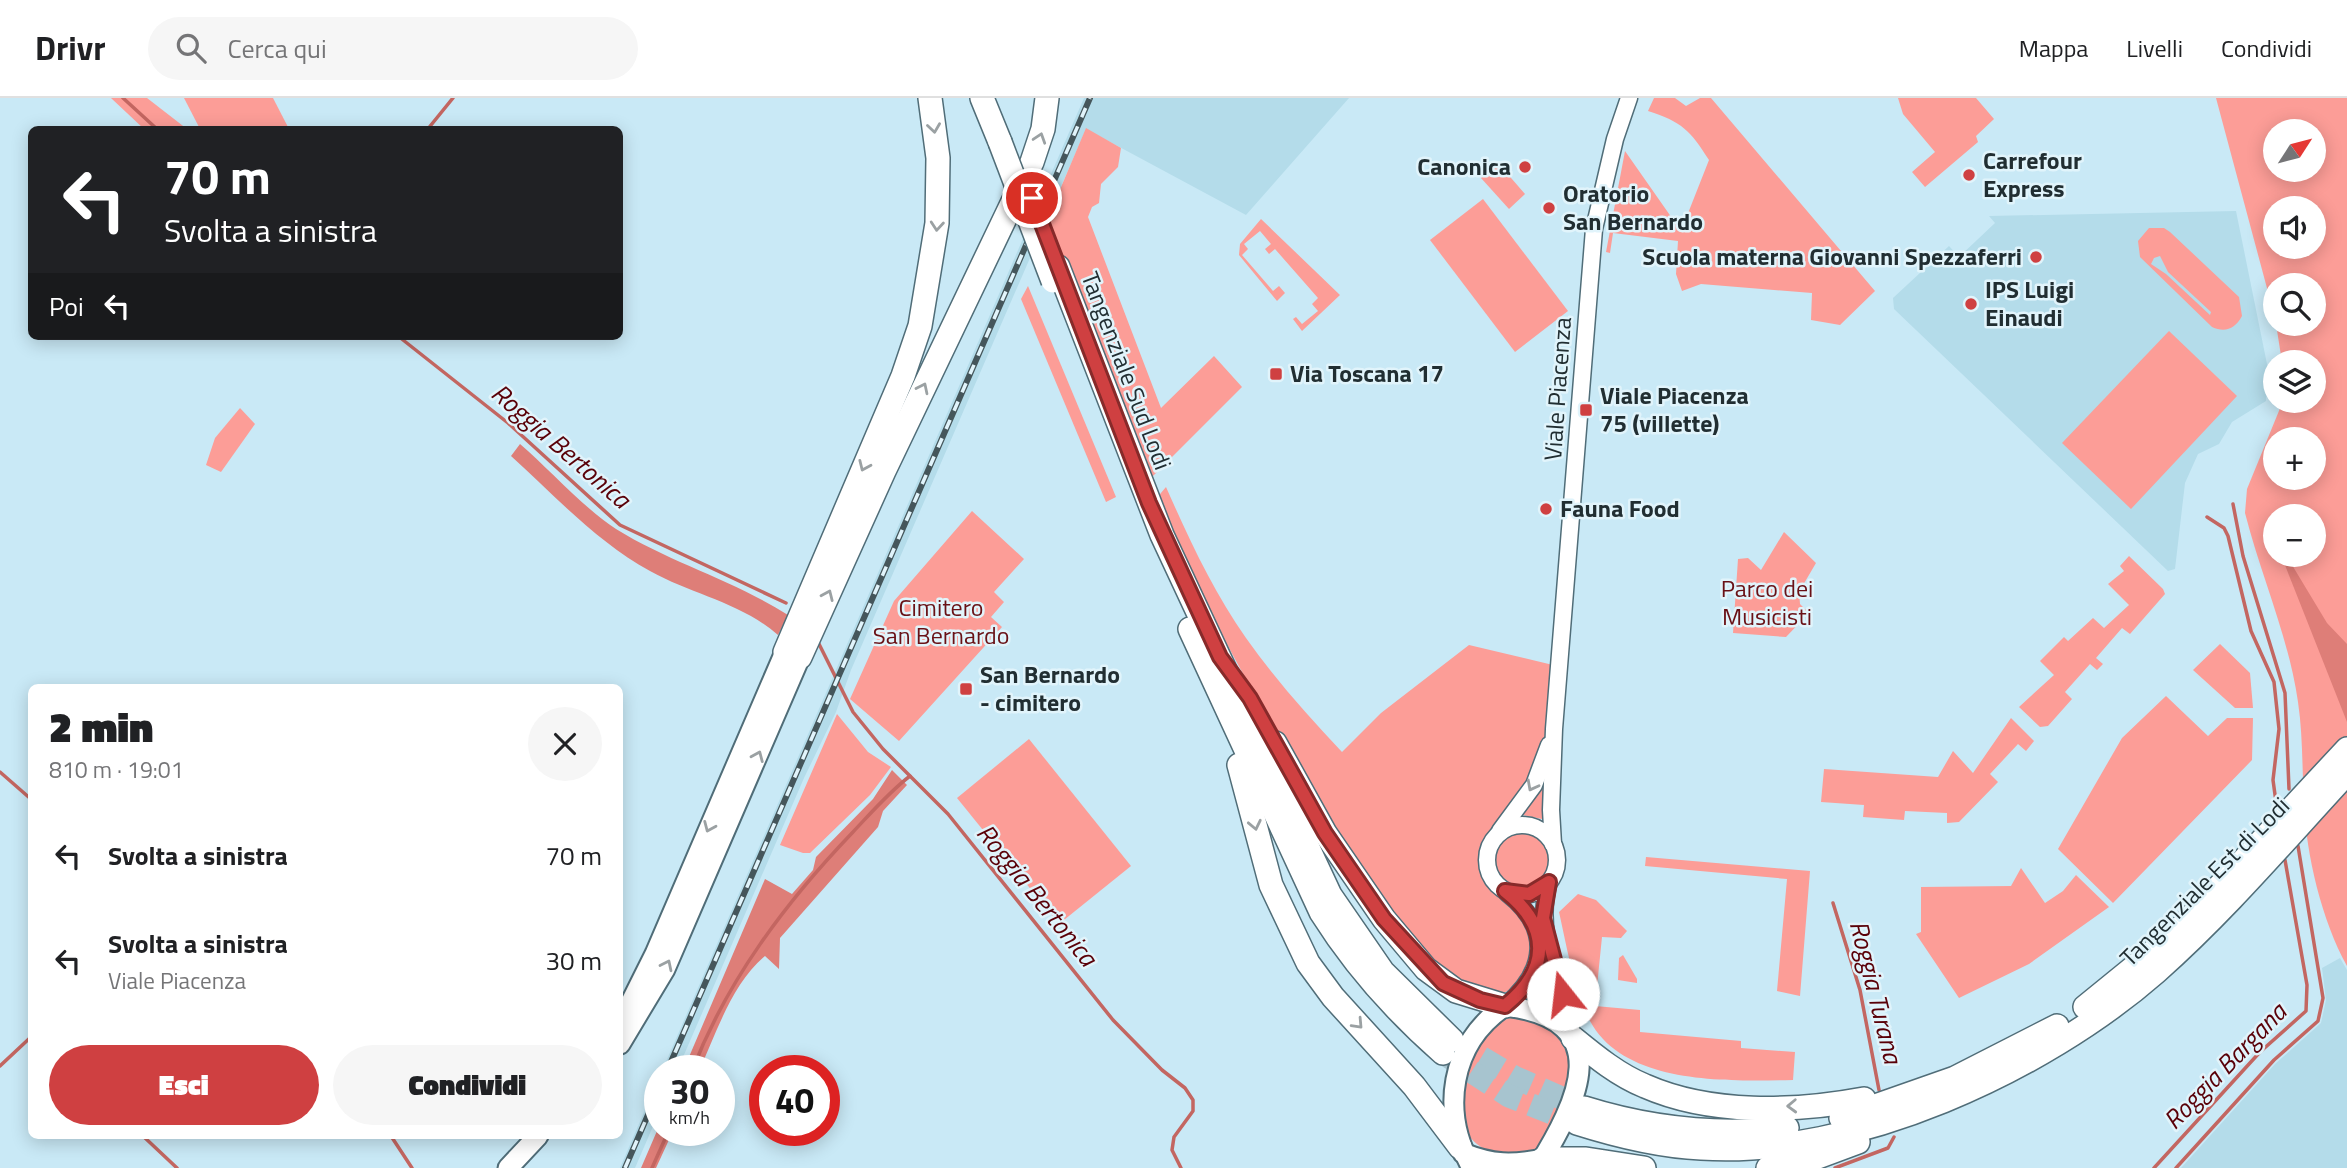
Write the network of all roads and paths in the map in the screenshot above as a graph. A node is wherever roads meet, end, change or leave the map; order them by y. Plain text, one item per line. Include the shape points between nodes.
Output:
1 (930, 98) edge
2 (982, 98) edge
3 (995, 98) edge
4 (1047, 98) edge
5 (1629, 98) edge
6 (1003, 135) junction
7 (792, 655) junction
8 (1213, 662) junction
9 (1554, 729) junction
10 (2347, 749) edge
11 (2347, 773) edge
12 (1496, 835) junction
13 (1553, 844) junction
14 (1549, 882) junction
15 (1505, 891) junction
16 (1505, 1006) junction
17 (623, 1018) edge
18 (1573, 1038) junction
19 (623, 1039) edge
20 (1448, 1046) tunnel mouth
21 (1965, 1082) junction
22 (1581, 1116) tunnel mouth
23 (535, 1139) edge
24 (1465, 1156) edge
25 (1540, 1163) edge
26 (508, 1168) edge
27 (1644, 1168) edge
28 (1768, 1168) edge

1 -> 7 highway via 938,158 937,223 920,326
2 - 6 highway, Tangenziale Sud Lodi
3 - 6 highway, Tangenziale Sud Lodi
7 -> 4 highway via 1031,162 1043,129
5 - 9 street, Viale Piacenza via 1594,229
6 - 8 highway, Tangenziale Sud Lodi, bridge via 1141,499
7 -> 17 main road
19 -> 7 main road via 670,958
8 - 16 highway via 1250,698 1325,833 1384,919 1443,983
8 - 20 highway via 1340,912 1383,972
8 -> 24 highway via 1265,867 1289,927 1333,998 1414,1086
9 -> 12 street, Viale Piacenza via 1534,785
9 - 13 street, Viale Piacenza
10 - 21 highway, Tangenziale Est di Lodi via 2152,955 2102,995
11 - 21 highway, Tangenziale Est di Lodi via 2202,930 2155,973 2044,1052
12 - 13 street via 1506,828 1529,825
12 - 15 street via 1487,865 1490,876
13 - 14 street via 1557,860
14 - 15 street via 1529,894
14 - 18 street via 1543,907 1545,931
15 - 16 street via 1531,918 1539,952 1530,982
16 - 18 main road via 1547,1016
16 - 24 main road via 1473,1034 1463,1056 1453,1108
21 -> 18 highway via 1933,1079 1842,1103 1723,1105 1647,1087 1618,1072
18 - 25 main road via 1580,1068 1577,1086 1570,1112
21 - 22 highway, Tangenziale Est di Lodi via 1865,1111 1771,1130 1716,1133
21 - 28 highway via 1961,1102 1815,1158
23 - 26 main road
24 - 25 main road via 1504,1165
25 - 27 highway via 1586,1159

